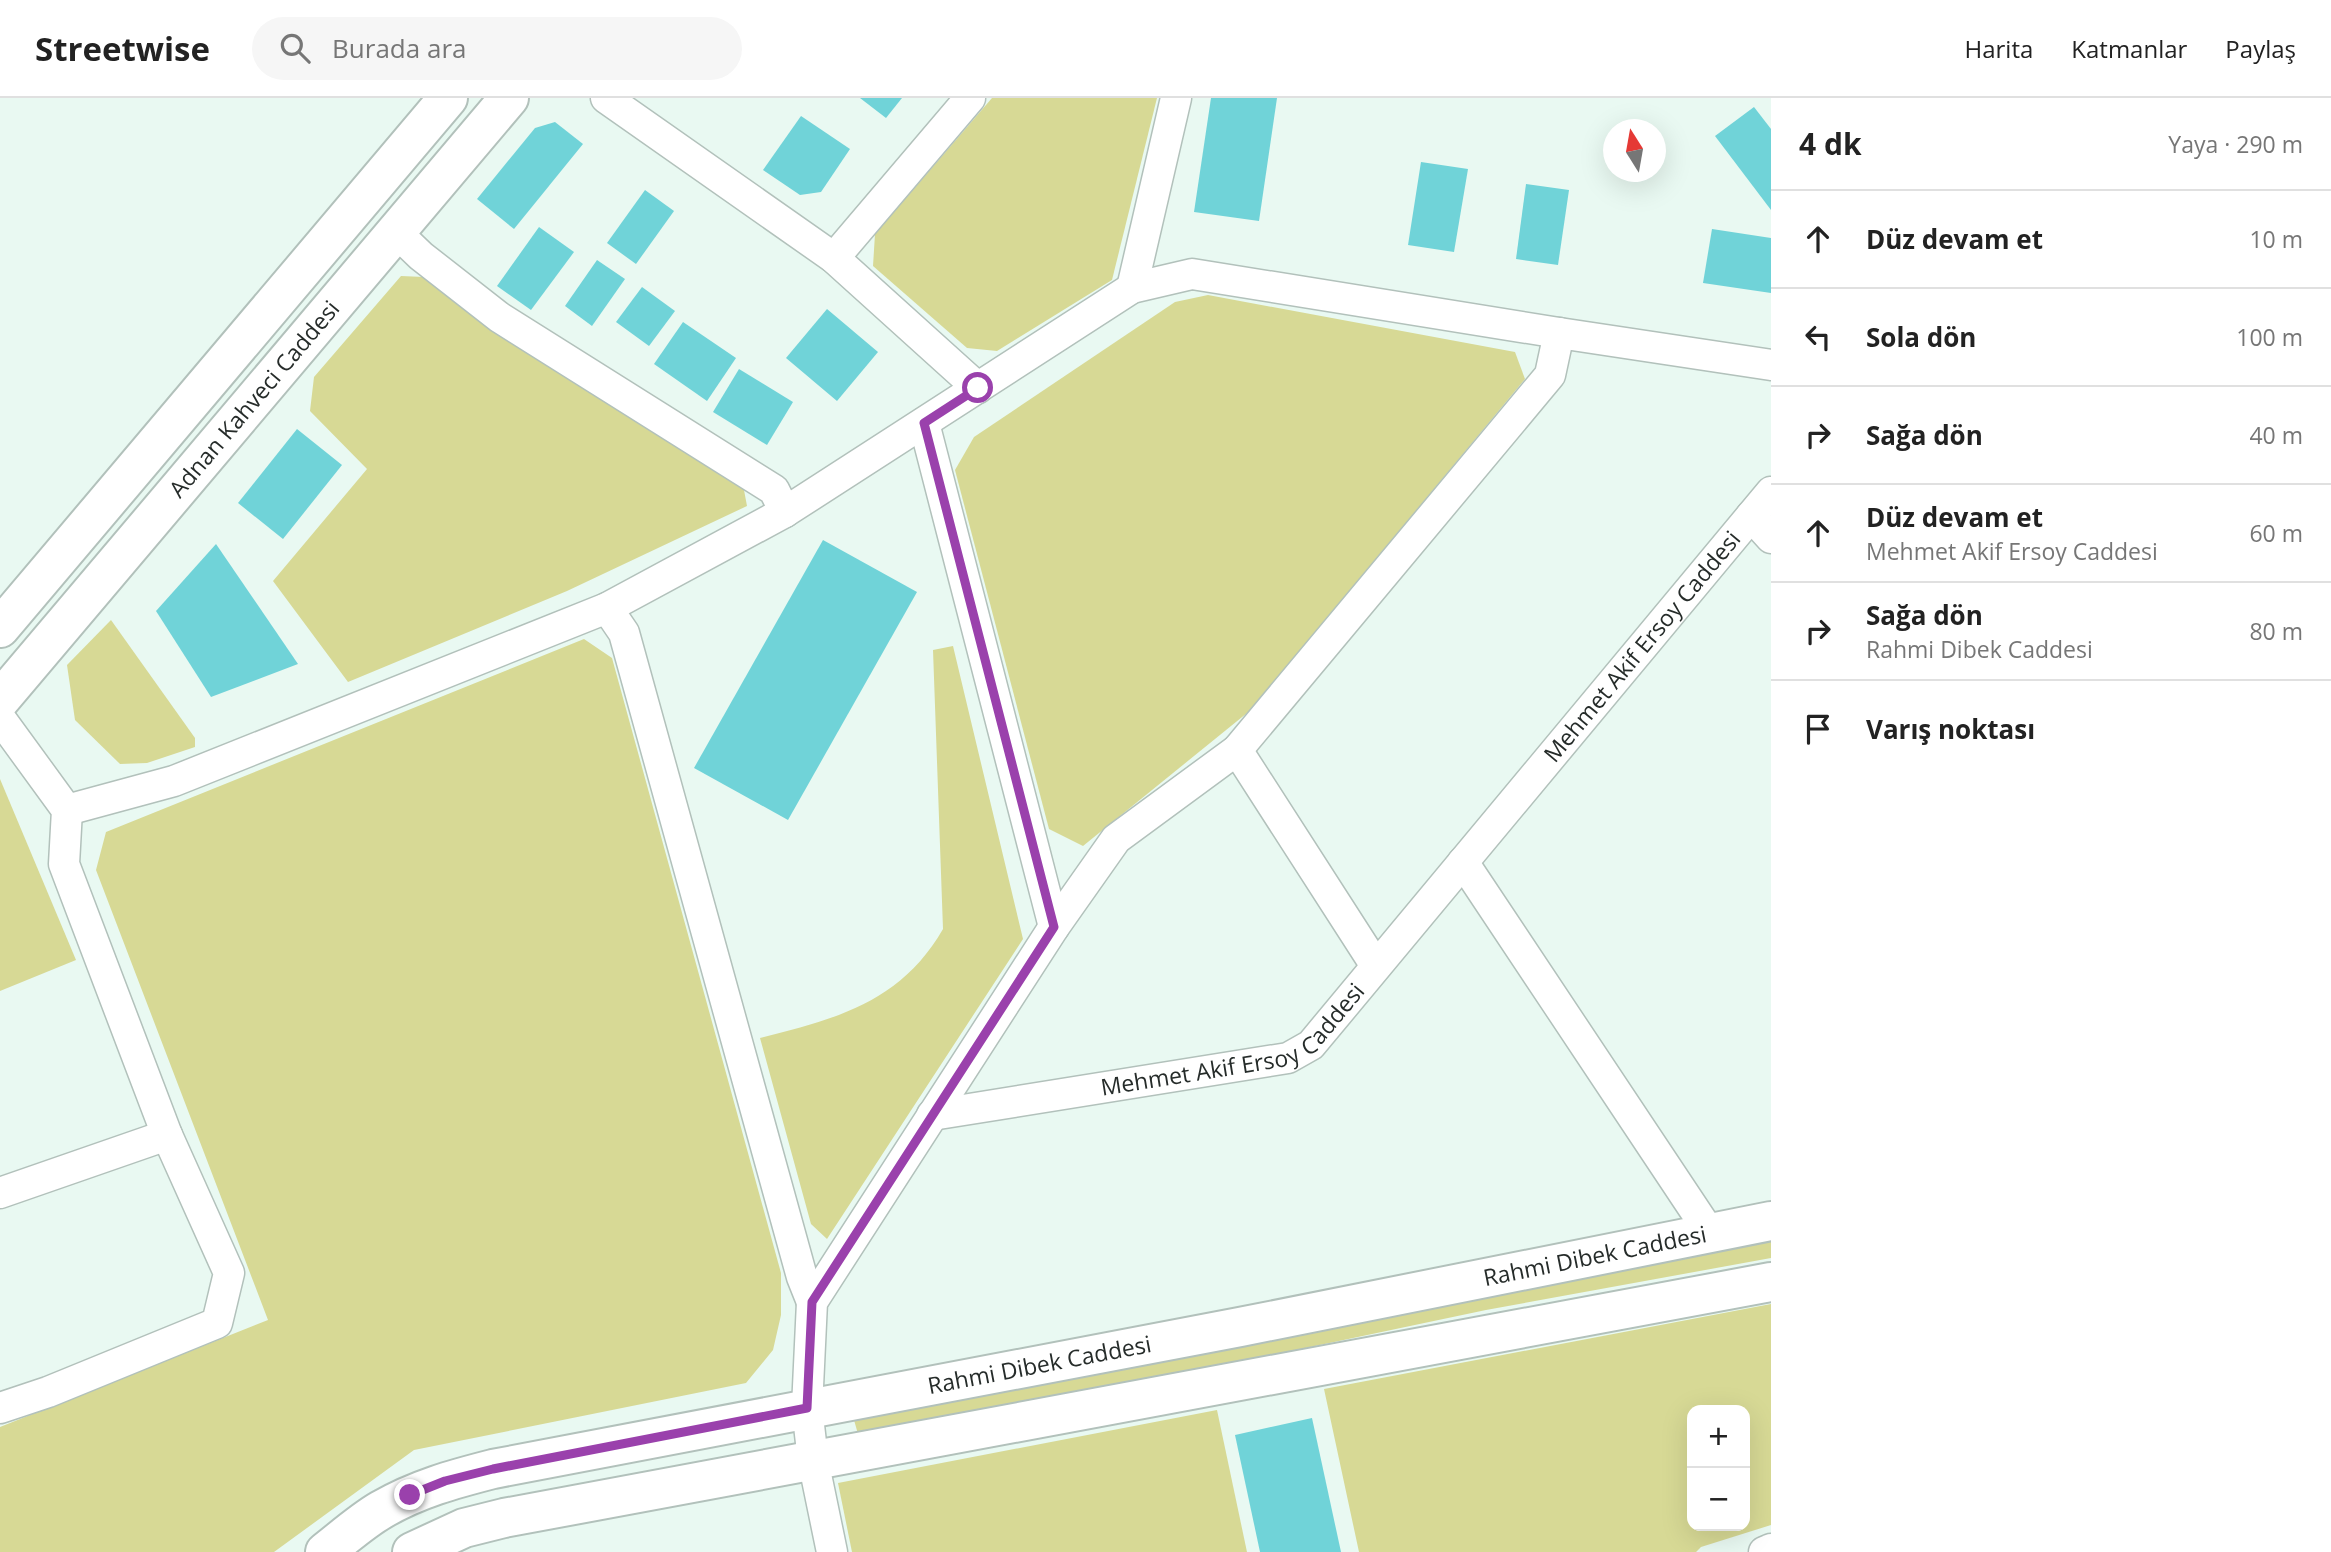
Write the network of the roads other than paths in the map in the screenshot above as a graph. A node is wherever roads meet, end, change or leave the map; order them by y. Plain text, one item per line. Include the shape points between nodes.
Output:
1 (448, 98) edge
2 (509, 98) edge
3 (606, 98) edge
4 (970, 98) edge
5 (1176, 98) edge
6 (396, 232) junction
7 (834, 258) junction
8 (1132, 288) junction
9 (1559, 333) junction
10 (1771, 365) edge
11 (978, 388) junction
12 (924, 423) junction
13 (1771, 492) edge
14 (785, 512) junction
15 (1751, 516) junction
16 (1771, 538) edge
17 (607, 608) junction
18 (0, 628) edge
19 (0, 700) edge
20 (0, 718) edge
21 (1237, 750) junction
22 (67, 810) junction
23 (1463, 862) junction
24 (1054, 927) junction
25 (1376, 966) junction
26 (932, 1115) junction
27 (167, 1135) junction
28 (0, 1193) edge
29 (1771, 1220) edge
30 (1710, 1233) junction
31 (1771, 1282) edge
32 (812, 1302) junction
33 (0, 1408) edge
34 (807, 1408) junction
35 (813, 1460) junction
36 (1771, 1549) edge
37 (325, 1552) edge
38 (412, 1552) edge
39 (832, 1552) edge
40 (1764, 1552) edge

1 - 18 main road, Adnan Kahveci Caddesi
2 - 6 main road, Adnan Kahveci Caddesi
3 - 7 street
4 - 7 street
5 - 8 street
6 - 14 street via 499,317 774,490
6 - 19 main road, Adnan Kahveci Caddesi
7 - 11 street
8 - 9 street via 1192,274
8 - 11 street
9 - 10 street
9 - 21 street via 1549,375
11 - 12 street
12 - 14 street
12 - 24 street
13 - 15 street, Mehmet Akif Ersoy Caddesi
14 - 17 street
15 - 16 street
15 - 23 street, Mehmet Akif Ersoy Caddesi
17 - 22 street via 174,781
17 - 32 street via 624,633
20 - 22 street
21 - 24 street via 1116,839
21 - 25 street
22 - 27 street via 64,864
23 - 25 street, Mehmet Akif Ersoy Caddesi
23 - 30 street
24 - 26 street
25 - 26 street, Mehmet Akif Ersoy Caddesi via 1311,1045 1288,1058
26 - 32 street
27 - 28 street
27 - 33 street via 229,1273 217,1324
29 - 30 main road, Rahmi Dibek Caddesi
30 - 34 main road, Rahmi Dibek Caddesi
31 - 35 main road
32 - 34 street
34 - 35 street
34 - 37 main road, Rahmi Dibek Caddesi via 445,1481 379,1511
35 - 38 main road via 504,1518 464,1528
35 - 39 street
36 - 40 street

